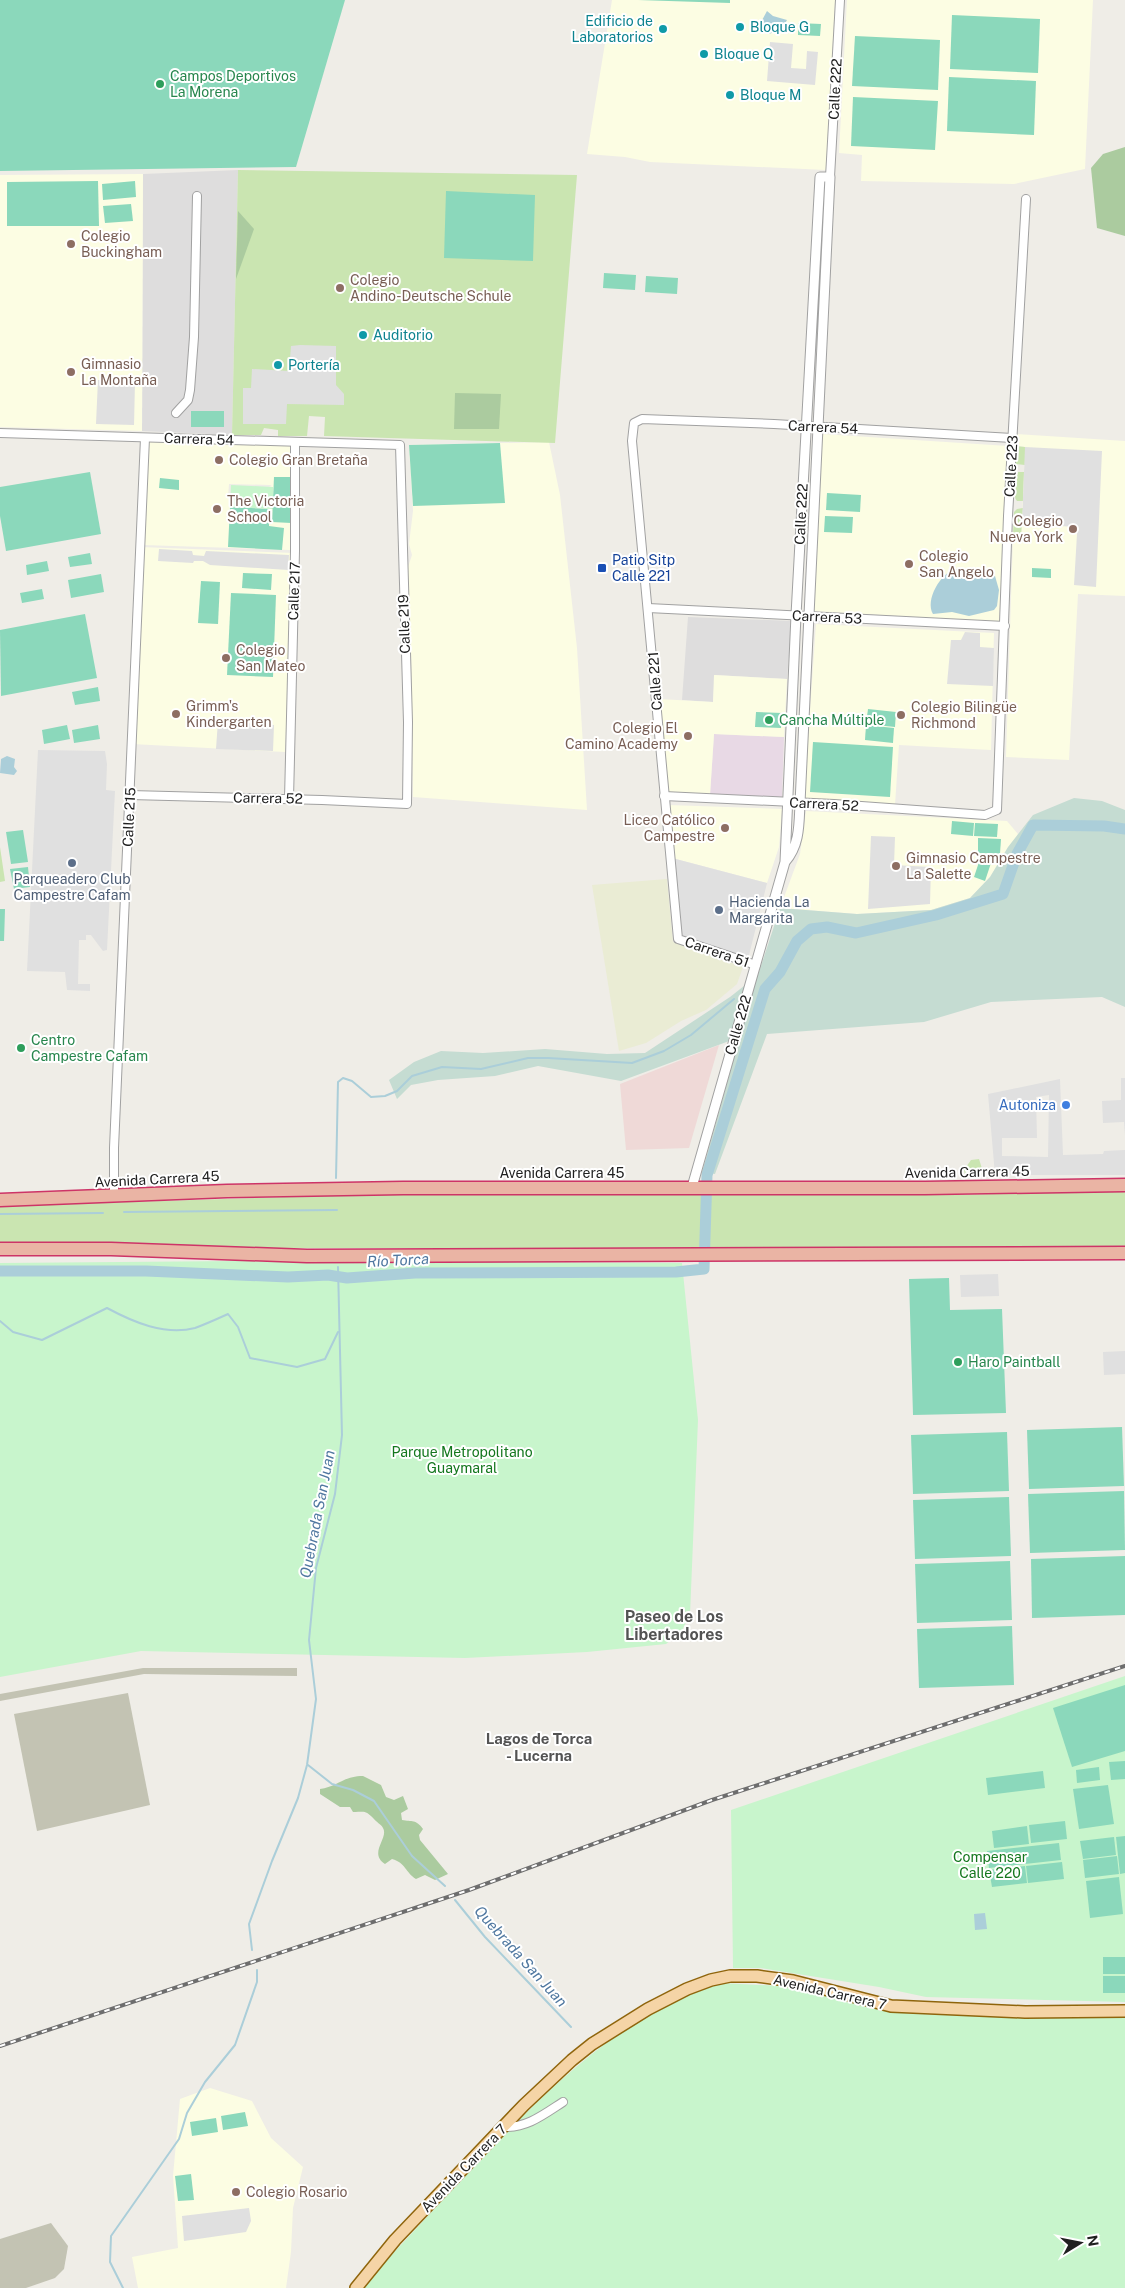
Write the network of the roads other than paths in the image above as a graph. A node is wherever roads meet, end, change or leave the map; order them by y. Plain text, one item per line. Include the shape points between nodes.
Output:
1 (840, 0) edge
2 (830, 177) junction
3 (197, 196) dead end
4 (1026, 199) dead end
5 (176, 413) dead end
6 (634, 423) joint
7 (805, 427) junction
8 (819, 428) junction
9 (0, 434) edge
10 (145, 438) junction
11 (1012, 438) junction
12 (295, 442) junction
13 (399, 444) joint
14 (648, 608) junction
15 (796, 615) junction
16 (810, 616) junction
17 (1005, 626) junction
18 (130, 795) junction
19 (664, 796) junction
20 (288, 799) junction
21 (789, 802) junction
22 (800, 803) junction
23 (406, 804) joint
24 (985, 815) joint
25 (785, 862) junction
26 (678, 939) joint
27 (756, 965) junction
28 (1125, 1185) edge
29 (692, 1188) junction
30 (114, 1196) junction
31 (0, 1200) edge
32 (0, 1248) edge
33 (1125, 1253) edge
34 (1125, 2011) edge
35 (563, 2102) dead end
36 (503, 2127) junction
37 (356, 2288) edge

1 - 2 street, Calle 222
2 - 7 street, Calle 222 via 820,177
2 - 8 street, Calle 222
3 - 5 street via 190,390 188,400
4 - 11 street, Calle 223
6 - 7 street, Carrera 54 via 642,419
6 - 14 street, Calle 221 via 632,441
7 - 8 street, Carrera 54
7 - 15 street, Calle 222
8 - 11 street, Carrera 54
8 - 16 street, Calle 222
9 - 10 street, Carrera 54
10 - 12 street, Carrera 54
10 - 18 street, Calle 215
11 - 17 street, Calle 223
12 - 13 street, Carrera 54
12 - 20 street, Calle 217 via 296,551
13 - 23 street, Calle 219 via 407,706
14 - 15 street, Carrera 53
14 - 19 street, Calle 221
15 - 16 street, Carrera 53
15 - 21 street, Calle 222
16 - 17 street, Carrera 53
16 - 22 street, Calle 222
17 - 24 street, Calle 223 via 998,805 997,810
18 - 20 street, Carrera 52
18 - 30 street, Calle 215
19 - 21 street, Carrera 52
19 - 26 street, Calle 221
20 - 23 street, Carrera 52
21 - 22 street, Carrera 52
21 - 25 street, Calle 222
22 - 24 street, Carrera 52
22 - 25 street, Calle 222 via 798,838 793,853
25 - 27 street, Calle 222
26 - 27 street, Carrera 51
27 - 29 street, Calle 222
28 - 29 highway, Avenida Carrera 45
29 - 30 highway, Avenida Carrera 45 via 393,1188
30 - 31 highway, Avenida Carrera 45
32 - 33 highway via 324,1256
34 - 36 main road, Avenida Carrera 7 via 1025,2012 892,2006 792,1981 730,1976 687,1989 606,2035 572,2060
35 - 36 street via 529,2124
36 - 37 main road, Avenida Carrera 7 via 395,2240

